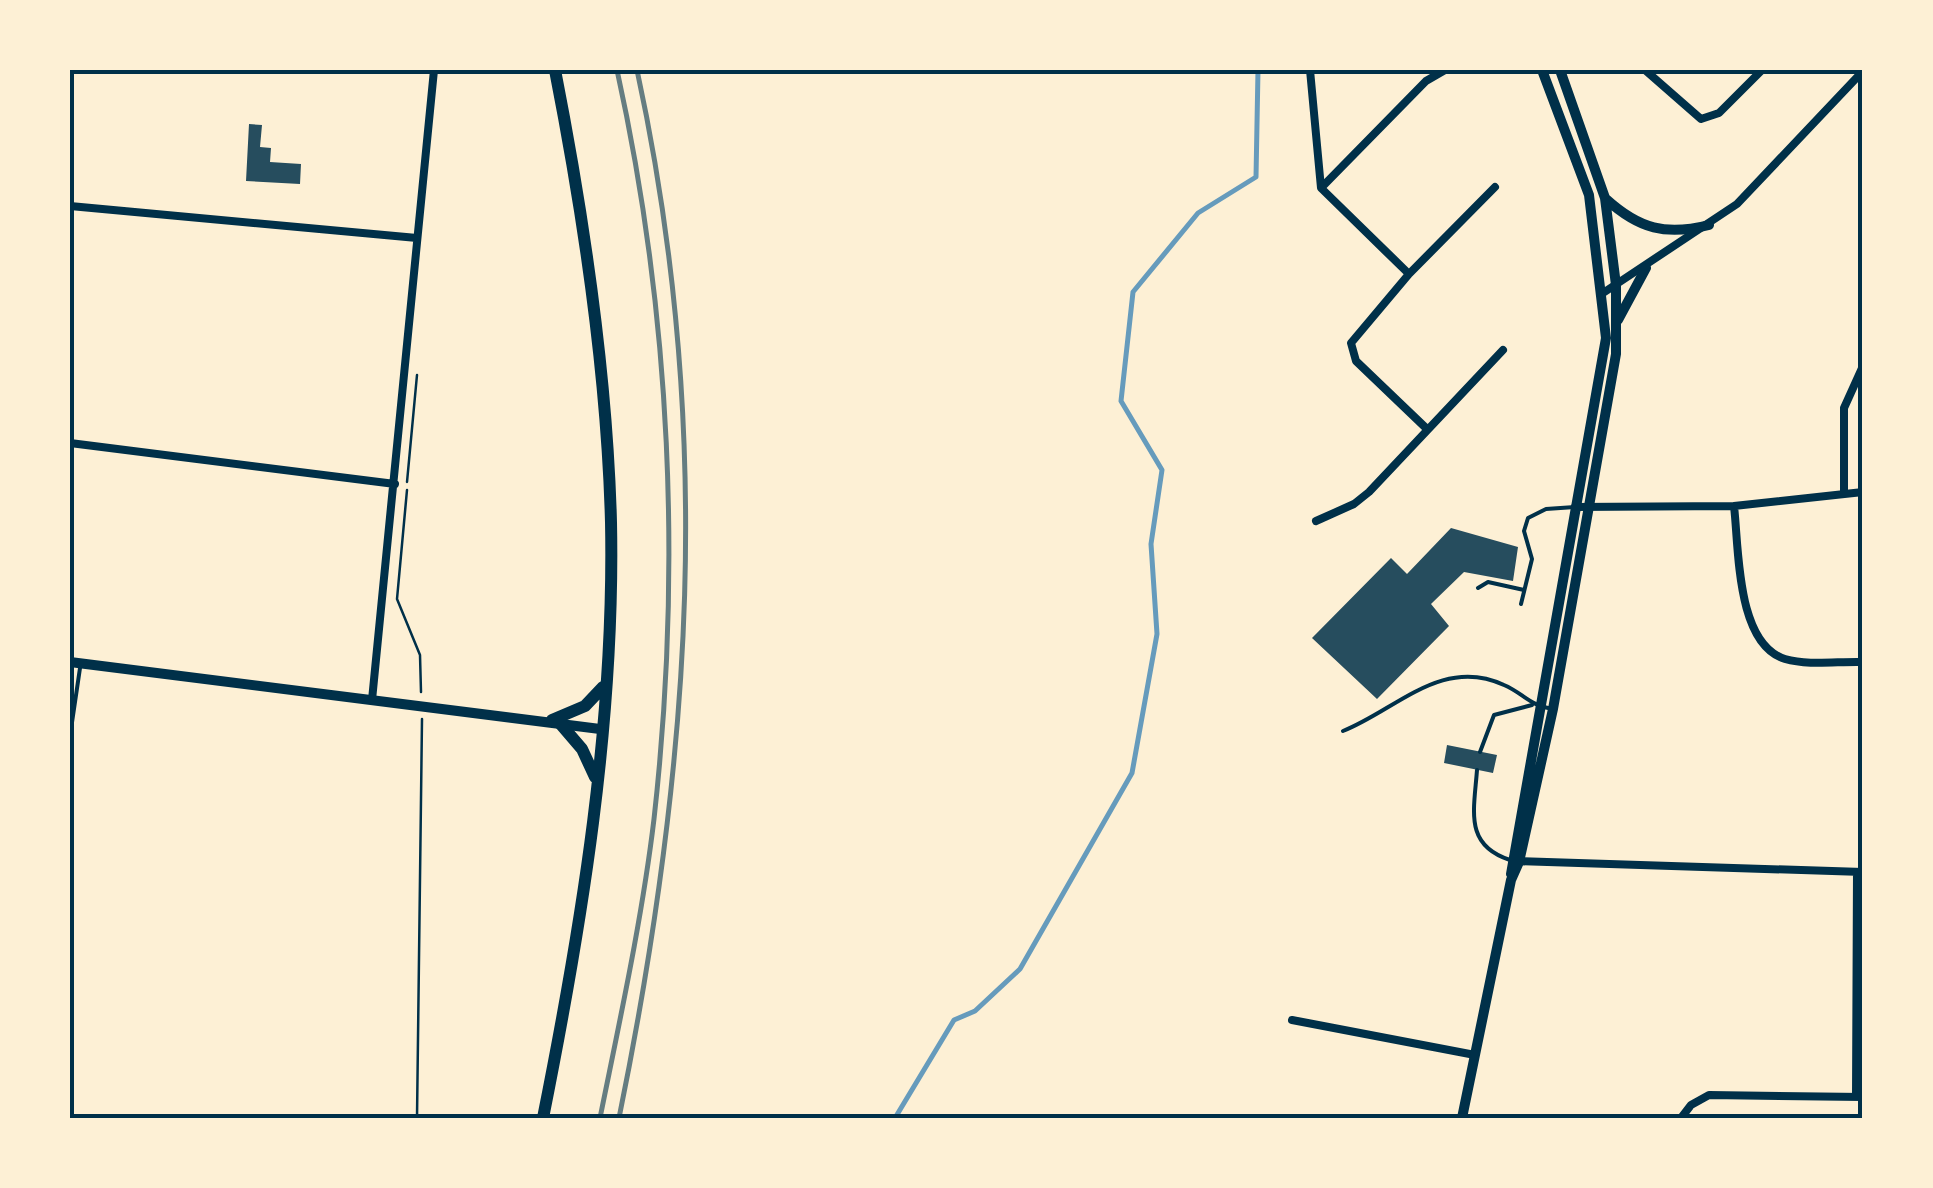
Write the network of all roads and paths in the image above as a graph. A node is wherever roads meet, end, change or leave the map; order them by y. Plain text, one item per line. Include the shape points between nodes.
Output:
1 (434, 70) edge
2 (555, 70) edge
3 (1310, 70) edge
4 (1430, 70) edge
5 (1445, 70) edge
6 (1542, 70) edge
7 (1560, 70) edge
8 (1644, 70) edge
9 (1762, 70) edge
10 (1863, 71) edge
11 (1426, 81) junction
12 (1495, 187) dead end
13 (1321, 188) junction
14 (1605, 198) junction
15 (70, 206) edge
16 (1710, 225) junction
17 (416, 238) junction
18 (1646, 268) junction
19 (1409, 274) junction
20 (1616, 286) junction
21 (1603, 293) junction
22 (1616, 324) junction
23 (1504, 350) dead end
24 (418, 362) dead end
25 (1863, 366) edge
26 (1426, 429) junction
27 (70, 443) edge
28 (395, 484) junction
29 (1863, 492) edge
30 (1844, 494) junction
31 (1590, 505) junction
32 (1734, 506) junction
33 (1575, 507) junction
34 (1316, 521) dead end
35 (1478, 588) dead end
36 (1524, 590) junction
37 (1521, 604) dead end
38 (75, 662) edge
39 (1863, 662) edge
40 (604, 686) junction
41 (372, 700) junction
42 (422, 705) junction
43 (1542, 707) junction
44 (555, 720) junction
45 (600, 729) junction
46 (1343, 730) dead end
47 (70, 736) edge
48 (1480, 752) dead end
49 (1477, 770) dead end
50 (596, 779) junction
51 (1514, 861) junction
52 (1860, 872) edge
53 (1292, 1020) dead end
54 (1474, 1055) junction
55 (1860, 1096) edge
56 (417, 1118) edge
57 (544, 1118) edge
58 (1462, 1118) edge
59 (1681, 1118) edge

1 - 17 street
2 - 40 main road via 602,401 610,521
3 - 13 street
4 - 11 street
5 - 11 street
6 - 21 street via 1589,195
7 - 14 street
8 - 9 street via 1701,118 1719,113
10 - 16 street
11 - 13 street
12 - 19 street
13 - 19 street
14 - 16 street via 1652,230
14 - 20 street
15 - 17 street
16 - 18 street
17 - 28 street
18 - 20 street
18 - 22 street
19 - 26 street via 1354,336 1352,352
20 - 21 street
20 - 22 street
21 - 33 street via 1603,367
22 - 31 street
23 - 26 street
24 - 42 path via 397,599 420,656
25 - 30 street via 1844,408
26 - 34 street via 1354,504
27 - 28 street
28 - 41 street
29 - 30 street
30 - 32 street
31 - 32 street
31 - 33 street
31 - 43 street
32 - 39 street via 1751,626 1763,645 1795,661
33 - 36 lane via 1528,518 1524,531 1532,560
33 - 43 street
35 - 36 lane via 1488,582
36 - 37 lane
38 - 41 street
38 - 47 lane
40 - 44 main road via 585,706
40 - 45 main road
41 - 42 street
42 - 44 street
42 - 56 path
43 - 46 lane via 1504,685 1446,678
43 - 48 lane via 1494,715
43 - 51 street
44 - 45 street
44 - 50 main road via 582,749
45 - 50 main road
49 - 51 lane via 1479,841
50 - 57 main road
51 - 52 street
51 - 54 street
52 - 55 street
53 - 54 street
54 - 58 street
55 - 59 street via 1709,1095

